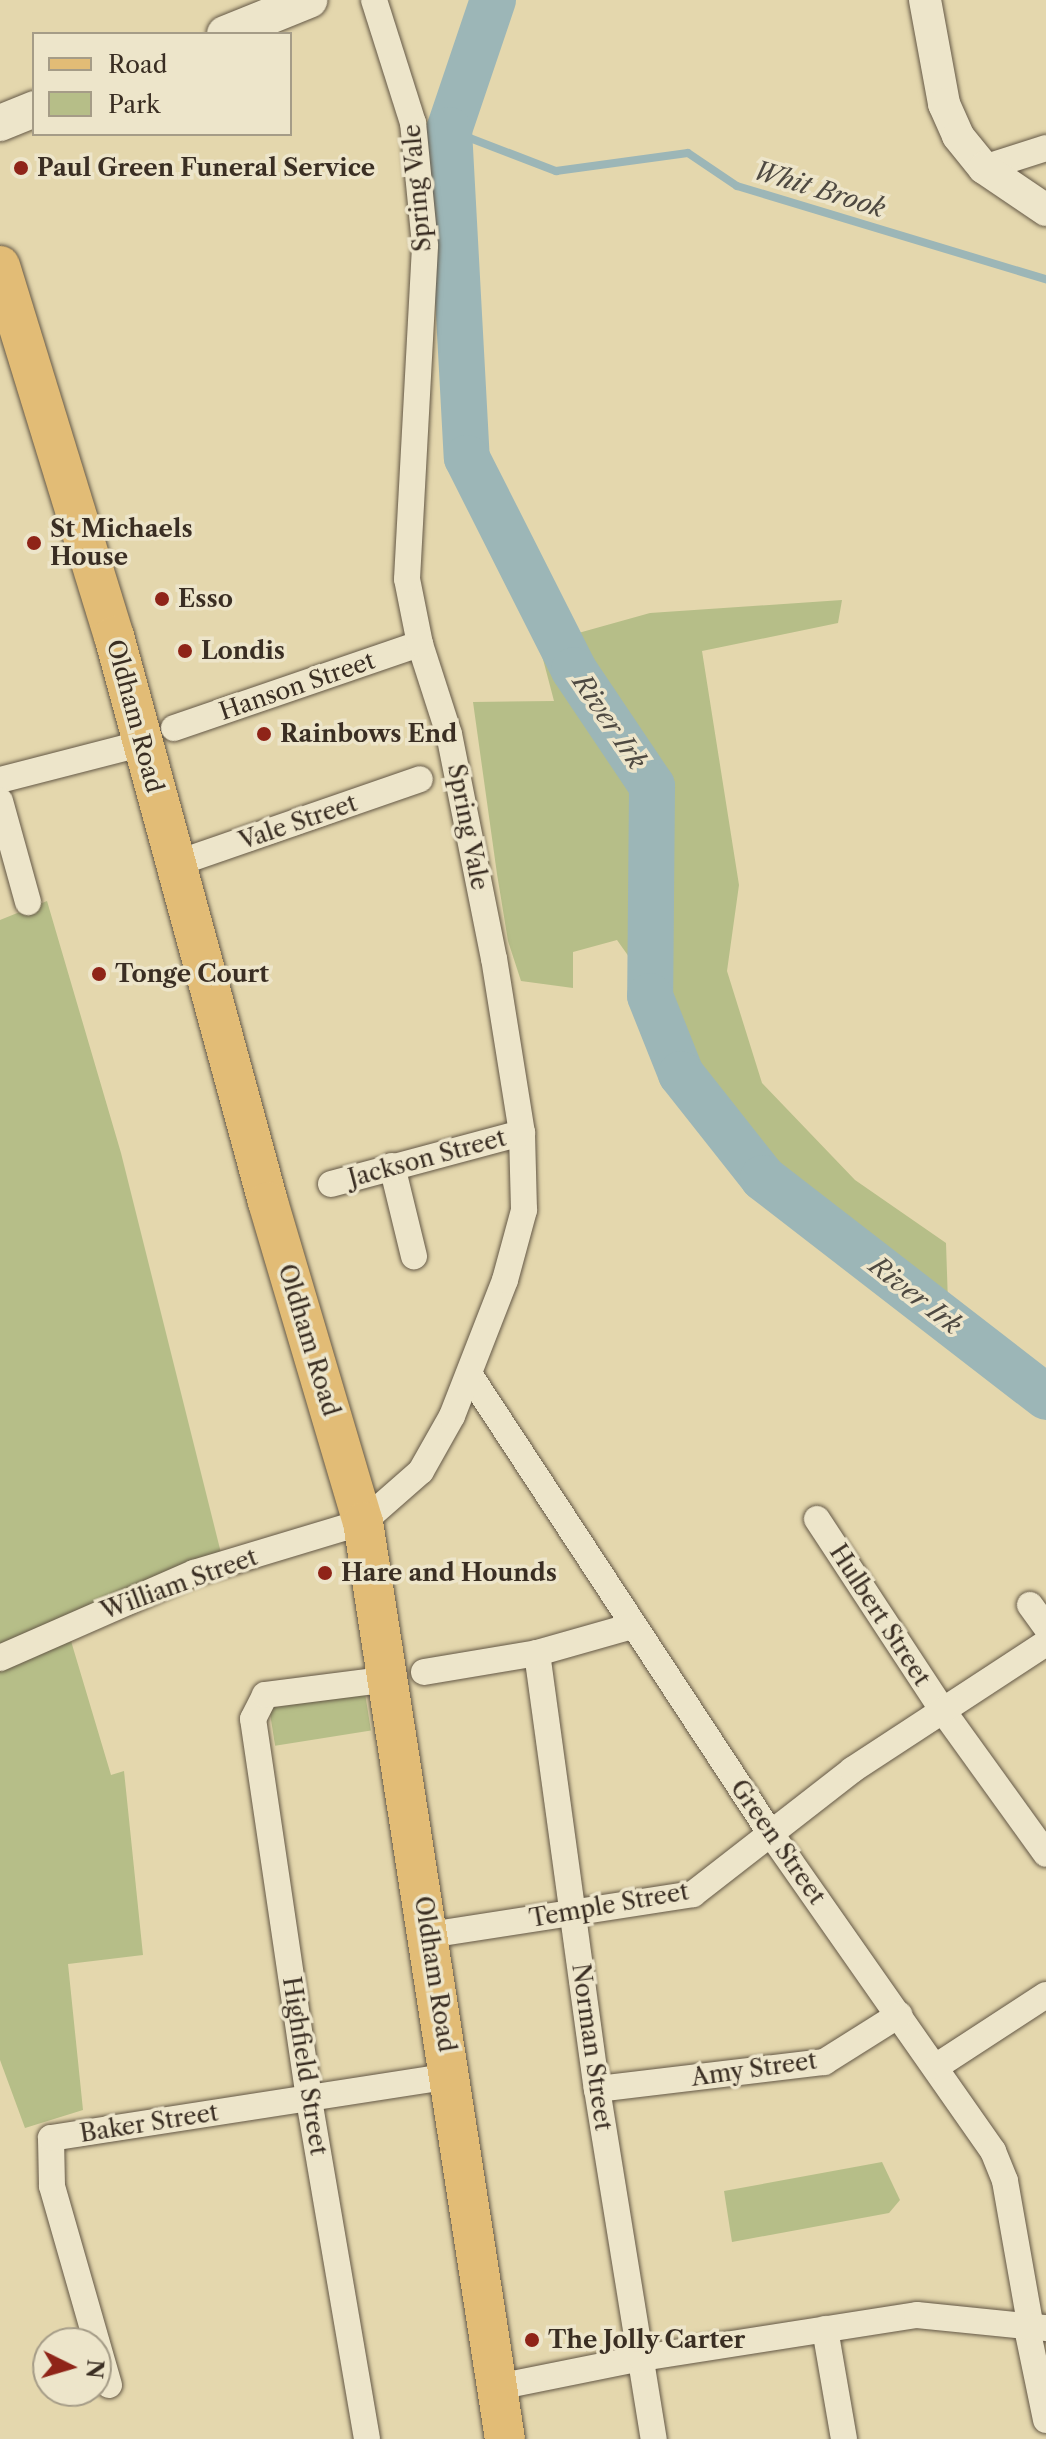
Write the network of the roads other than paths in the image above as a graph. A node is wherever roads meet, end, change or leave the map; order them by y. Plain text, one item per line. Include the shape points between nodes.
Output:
1 (309, 0) edge
2 (374, 0) edge
3 (925, 0) edge
4 (230, 32) edge
5 (32, 110) edge
6 (0, 123) edge
7 (1046, 148) edge
8 (984, 168) junction
9 (1046, 210) edge
10 (0, 266) edge
11 (420, 644) junction
12 (159, 736) junction
13 (420, 779) dead end
14 (0, 780) edge
15 (0, 801) edge
16 (175, 864) junction
17 (28, 902) dead end
18 (522, 1133) junction
19 (392, 1166) junction
20 (331, 1184) dead end
21 (414, 1256) dead end
22 (471, 1377) junction
23 (817, 1519) dead end
24 (363, 1522) junction
25 (1030, 1605) dead end
26 (632, 1626) junction
27 (1046, 1627) edge
28 (1046, 1643) edge
29 (537, 1653) junction
30 (0, 1658) edge
31 (407, 1675) junction
32 (943, 1711) junction
33 (771, 1834) junction
34 (1046, 1854) edge
35 (573, 1912) junction
36 (429, 1935) junction
37 (1046, 1995) edge
38 (899, 2015) junction
39 (937, 2066) junction
40 (450, 2076) junction
41 (597, 2089) junction
42 (309, 2098) junction
43 (92, 2327) edge
44 (1035, 2328) edge
45 (825, 2329) junction
46 (642, 2358) junction
47 (498, 2387) junction
48 (1046, 2420) edge
49 (367, 2439) edge
50 (505, 2439) edge
51 (654, 2439) edge
52 (844, 2439) edge

1 - 4 main road
2 - 11 street, Spring Vale via 413,123 425,245 407,579
3 - 8 street via 944,104 958,136
5 - 6 main road
7 - 8 street
8 - 9 street
10 - 12 main road, Oldham Road
11 - 12 street, Hanson Street
11 - 18 street, Spring Vale via 449,734
12 - 14 street, Hanson Street
12 - 16 main road, Oldham Road
13 - 16 street, Vale Street
15 - 17 street
16 - 24 main road, Oldham Road
18 - 19 street, Jackson Street
18 - 22 street, Spring Vale via 524,1210
19 - 20 street, Jackson Street
19 - 21 street
22 - 24 street, Spring Vale via 421,1471
22 - 26 street, Green Street
23 - 32 street, Hulbert Street
24 - 30 street, William Street via 194,1573
24 - 31 main road, Oldham Road
25 - 27 street
26 - 29 street
26 - 33 street, Green Street
28 - 32 street, Hulbert Street
29 - 31 street
29 - 35 street, Norman Street
31 - 36 main road, Oldham Road
31 - 42 street, Highfield Street via 265,1695 253,1719
32 - 33 street, Hulbert Street via 852,1770
32 - 34 street, Hulbert Street
33 - 35 street, Temple Street via 693,1894
33 - 38 street, Green Street
35 - 36 street, Temple Street
35 - 41 street, Norman Street
36 - 40 main road, Oldham Road
37 - 39 street
38 - 39 street, Green Street
38 - 41 street, Amy Street via 824,2062
39 - 44 street, Green Street via 1001,2166
40 - 42 street, Baker Street
40 - 47 main road, Oldham Road
41 - 46 street, Norman Street
42 - 43 street, Baker Street via 51,2138 52,2186
42 - 49 street, Highfield Street
44 - 45 street via 929,2314
44 - 48 street, Green Street
45 - 46 street
45 - 52 street
46 - 47 street
46 - 51 street, Norman Street
47 - 50 main road, Oldham Road

